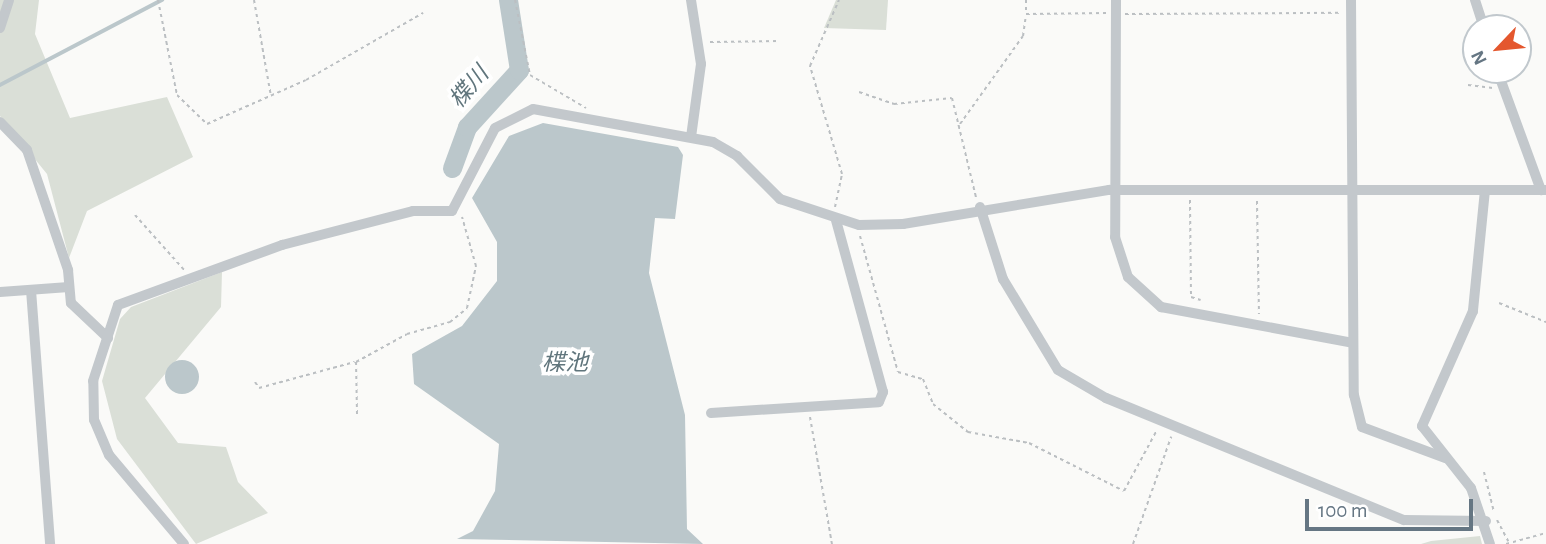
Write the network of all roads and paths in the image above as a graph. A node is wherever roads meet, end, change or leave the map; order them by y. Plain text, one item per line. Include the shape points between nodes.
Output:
1 (9, 0) edge
2 (158, 0) edge
3 (254, 0) edge
4 (515, 0) edge
5 (691, 0) edge
6 (839, 0) edge
7 (1026, 0) edge
8 (1116, 0) edge
9 (1351, 0) edge
10 (423, 13) dead end
11 (1351, 13) junction
12 (1026, 14) junction
13 (1118, 14) junction
14 (0, 28) edge
15 (779, 41) dead end
16 (699, 43) junction
17 (1501, 84) edge
18 (1468, 85) dead end
19 (1502, 88) junction
20 (859, 92) dead end
21 (271, 97) junction
22 (591, 116) junction
23 (0, 122) edge
24 (960, 124) junction
25 (691, 137) junction
26 (1115, 190) junction
27 (1485, 190) junction
28 (1543, 190) edge
29 (1190, 191) junction
30 (1256, 191) junction
31 (1352, 191) junction
32 (980, 207) junction
33 (452, 211) junction
34 (135, 215) dead end
35 (834, 219) junction
36 (859, 225) junction
37 (188, 276) junction
38 (69, 287) junction
39 (31, 290) junction
40 (0, 292) edge
41 (1201, 300) dead end
42 (1499, 303) dead end
43 (1546, 322) edge
44 (1256, 325) junction
45 (108, 338) junction
46 (1353, 344) junction
47 (356, 362) junction
48 (254, 382) dead end
49 (809, 408) junction
50 (711, 413) dead end
51 (357, 414) dead end
52 (1161, 421) junction
53 (1175, 427) junction
54 (1445, 458) junction
55 (1484, 472) dead end
56 (1486, 521) junction
57 (1546, 533) edge
58 (1507, 543) edge
59 (50, 544) edge
60 (184, 544) edge
61 (832, 544) edge
62 (1133, 544) edge
63 (1490, 544) edge

1 - 14 street
2 - 21 path via 177,95 201,122 221,121
3 - 21 path
4 - 22 path via 530,75 568,93
5 - 16 street
6 - 35 path via 810,66 842,174
7 - 12 path
8 - 13 street
9 - 11 street
10 - 21 path
11 - 13 path
11 - 31 street
12 - 13 path
12 - 24 path via 1023,36
13 - 26 street
15 - 16 path
16 - 25 street via 701,103
17 - 19 street
18 - 19 path
19 - 28 street
20 - 24 path via 894,104 948,97
22 - 25 street
22 - 33 street via 533,109 506,120 485,143
23 - 38 street via 27,150
24 - 32 path
25 - 35 street via 727,147 780,200
26 - 29 street
26 - 32 street
26 - 44 street via 1121,263 1154,304
27 - 28 street
27 - 31 street
27 - 54 street via 1473,311 1422,421
29 - 30 street
29 - 41 path via 1191,297
30 - 31 street
30 - 44 path
31 - 46 street
32 - 36 street via 903,224
32 - 52 street via 1003,279 1047,359 1106,398
33 - 37 street via 392,216
33 - 47 path via 467,225 474,248 474,290 467,307 450,321 407,334
34 - 37 path via 176,254
35 - 36 street
35 - 49 street via 883,392 871,406
36 - 52 path via 898,372 923,379 933,404 968,432 1030,443 1125,491
37 - 45 street via 118,305
38 - 39 street
38 - 45 street via 71,303
39 - 40 street
39 - 59 street
42 - 43 path
44 - 46 street
45 - 60 street via 93,381 94,420 109,455
46 - 54 street via 1354,395 1362,427
47 - 48 path via 259,388
47 - 51 path
49 - 50 street
49 - 61 path
52 - 53 street
53 - 56 street via 1404,520
53 - 62 path
54 - 56 street via 1471,488
55 - 58 path
56 - 63 street
57 - 58 path

